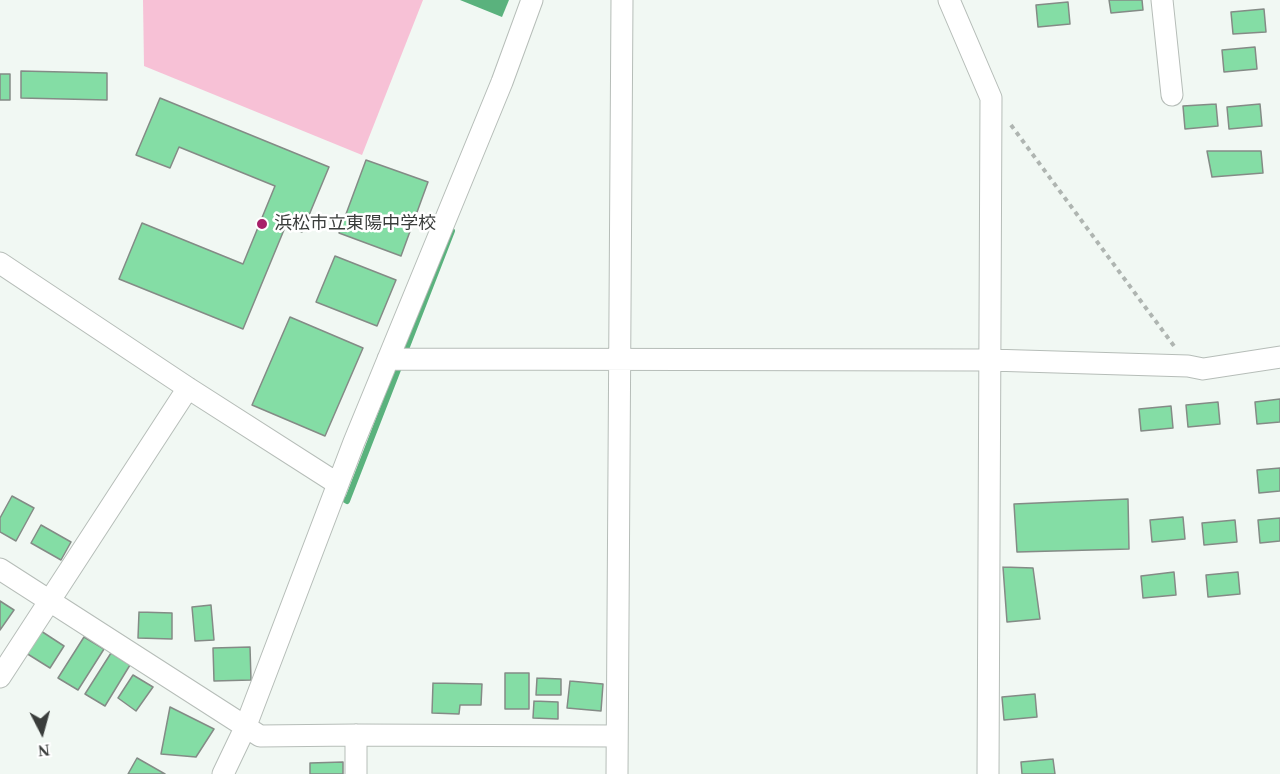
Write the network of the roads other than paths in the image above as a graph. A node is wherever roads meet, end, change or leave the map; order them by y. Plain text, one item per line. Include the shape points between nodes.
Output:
1 (532, 0) edge
2 (622, 0) edge
3 (949, 0) edge
4 (1162, 0) edge
5 (1172, 95) dead end
6 (0, 263) edge
7 (1280, 357) edge
8 (388, 359) junction
9 (619, 360) junction
10 (990, 360) junction
11 (188, 388) junction
12 (338, 484) junction
13 (0, 569) edge
14 (49, 600) junction
15 (0, 677) edge
16 (245, 728) junction
17 (356, 735) junction
18 (617, 736) junction
19 (223, 774) edge
20 (356, 774) edge
21 (617, 774) edge
22 (988, 774) edge

1 - 8 street
2 - 9 street
3 - 10 street via 991,98
4 - 5 street
6 - 11 street
7 - 10 street via 1203,369
8 - 9 street
8 - 12 street
9 - 10 street
9 - 18 street
10 - 22 street
11 - 12 street
11 - 14 street
12 - 16 street
13 - 14 street
14 - 15 street
14 - 16 street
16 - 17 street via 260,736
16 - 19 street
17 - 18 street
17 - 20 street
18 - 21 street

